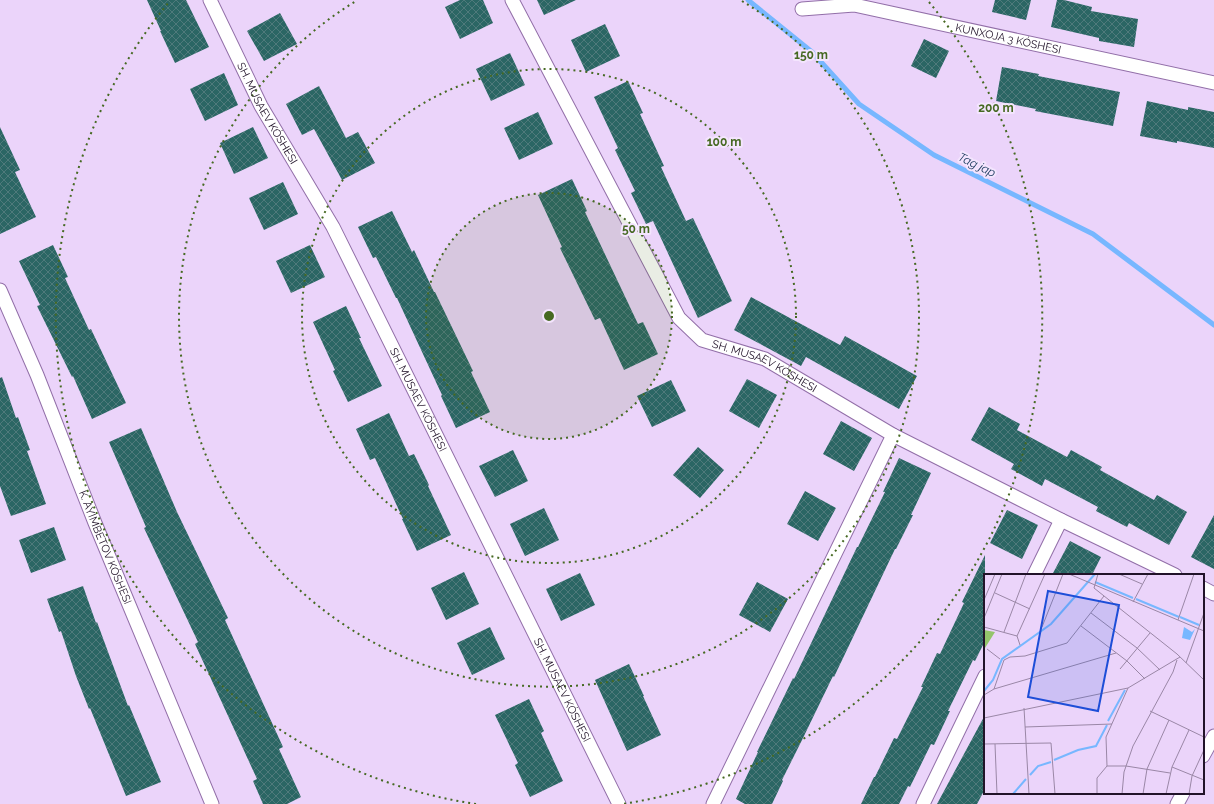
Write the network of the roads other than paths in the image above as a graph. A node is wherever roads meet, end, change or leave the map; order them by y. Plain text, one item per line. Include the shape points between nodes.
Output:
1 (210, 0) edge
2 (512, 0) edge
3 (802, 9) dead end
4 (1214, 83) edge
5 (0, 290) edge
6 (893, 436) junction
7 (1060, 520) junction
8 (1034, 574) edge
9 (1173, 574) edge
10 (1204, 589) edge
11 (1214, 594) edge
12 (984, 678) edge
13 (1214, 736) edge
14 (1204, 754) edge
15 (1182, 794) edge
16 (212, 804) edge
17 (619, 804) edge
18 (713, 804) edge
19 (923, 804) edge
20 (1177, 804) edge

1 - 17 street, SH. MUSAEV KÓSHESI via 260,106 333,227
2 - 6 street, SH. MUSAEV KÓSHESI via 679,318 702,340 765,359
3 - 4 street, KUNXOJA 3 KÓSHESI via 854,5
5 - 16 street
6 - 7 street, SH. MUSAEV KÓSHESI
6 - 18 street
7 - 8 street
7 - 9 street, SH. MUSAEV KÓSHESI
10 - 11 street
12 - 19 street
13 - 14 street
15 - 20 street

